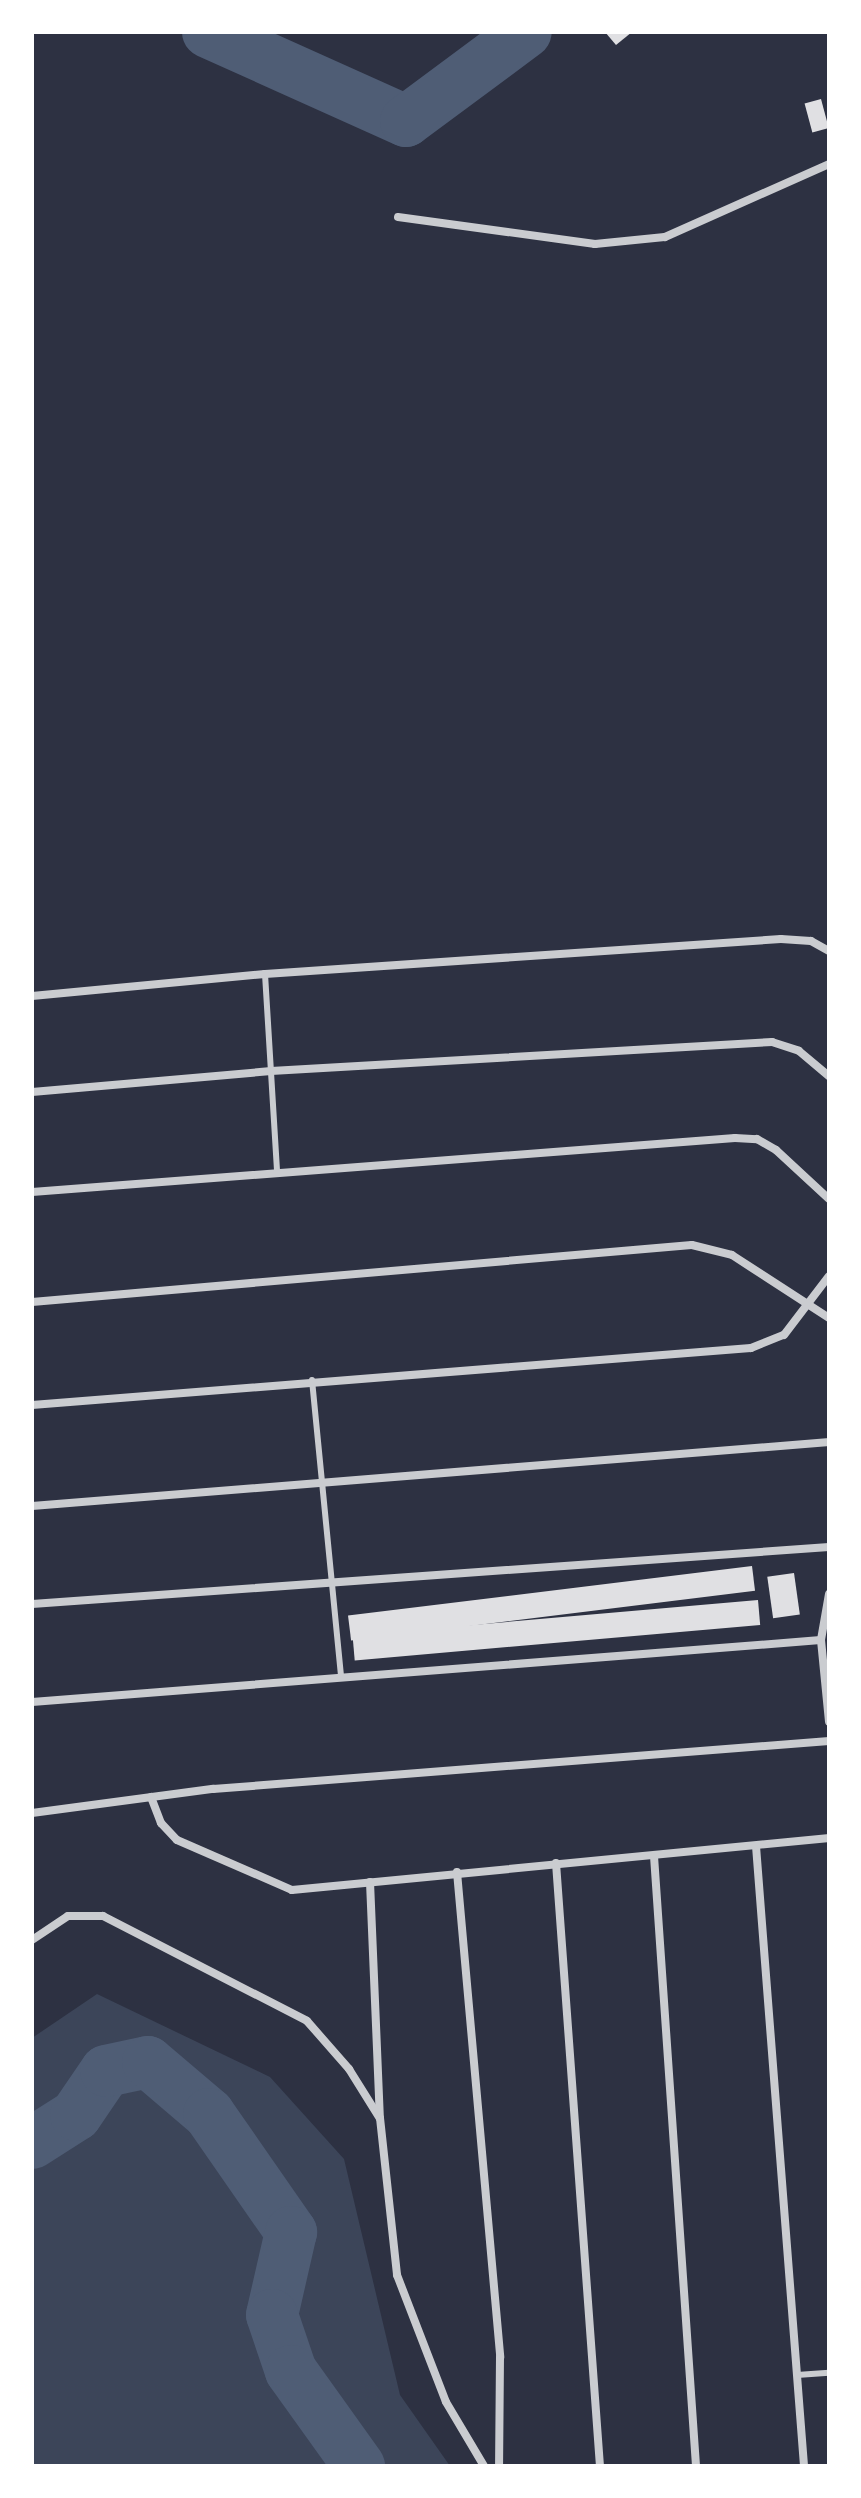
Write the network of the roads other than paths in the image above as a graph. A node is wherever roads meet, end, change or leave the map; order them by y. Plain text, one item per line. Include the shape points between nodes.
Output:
1 (829, 164) edge
2 (398, 217) dead end
3 (829, 951) edge
4 (265, 974) junction
5 (32, 996) edge
6 (271, 1071) junction
7 (829, 1076) edge
8 (32, 1092) edge
9 (277, 1173) junction
10 (32, 1192) edge
11 (829, 1199) edge
12 (829, 1276) edge
13 (32, 1302) edge
14 (809, 1304) junction
15 (829, 1318) edge
16 (312, 1380) junction
17 (32, 1405) edge
18 (829, 1442) edge
19 (323, 1483) junction
20 (32, 1506) edge
21 (829, 1547) edge
22 (332, 1581) junction
23 (829, 1594) edge
24 (32, 1604) edge
25 (821, 1640) junction
26 (341, 1678) junction
27 (32, 1702) edge
28 (829, 1722) edge
29 (829, 1741) edge
30 (151, 1797) junction
31 (32, 1813) edge
32 (829, 1838) edge
33 (756, 1846) junction
34 (654, 1856) junction
35 (556, 1863) junction
36 (457, 1872) junction
37 (370, 1882) junction
38 (32, 1940) edge
39 (380, 2118) junction
40 (829, 2373) edge
41 (797, 2375) junction
42 (484, 2466) edge
43 (499, 2466) edge
44 (600, 2466) edge
45 (696, 2466) edge
46 (804, 2466) edge

1 - 2 street via 665,237 595,244
3 - 4 street via 811,941 781,939
4 - 5 street
4 - 6 lane
6 - 7 street via 772,1042 799,1051
6 - 8 street
6 - 9 lane
9 - 10 street
9 - 11 street via 757,1139
12 - 14 street
13 - 14 street via 692,1245 732,1255
14 - 15 street
14 - 16 street via 784,1335 751,1348
16 - 17 street
16 - 19 lane
18 - 19 street
19 - 20 street
19 - 22 lane
21 - 22 street
22 - 24 street
22 - 26 lane
23 - 25 street
25 - 26 street
25 - 28 street
26 - 27 street
29 - 30 street
30 - 31 street
30 - 37 street via 161,1823 177,1840 264,1882 292,1890
32 - 33 street
33 - 34 street
33 - 41 street
34 - 35 street
34 - 45 street
35 - 36 street
35 - 44 street
36 - 37 street
36 - 43 street via 500,2357
37 - 39 street
38 - 39 street via 68,1916 103,1916 307,2021 349,2069
39 - 42 street via 397,2275 446,2402
40 - 41 lane
41 - 46 street

